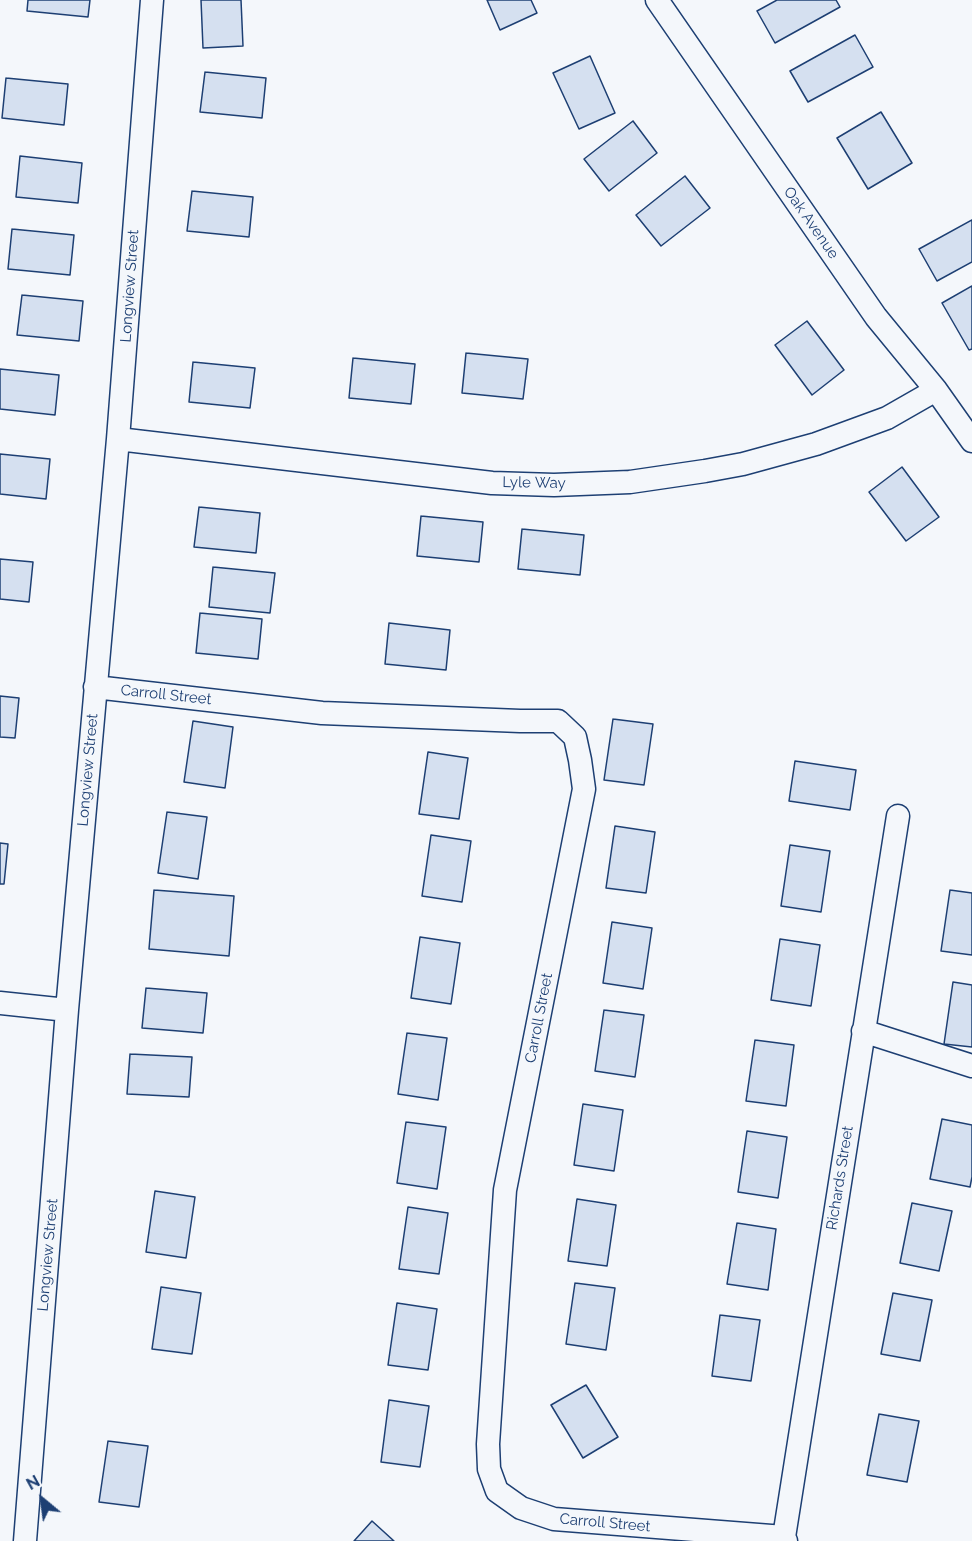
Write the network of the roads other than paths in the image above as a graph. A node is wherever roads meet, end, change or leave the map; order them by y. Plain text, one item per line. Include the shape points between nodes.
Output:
1 (152, 0) edge
2 (657, 0) edge
3 (936, 390) junction
4 (118, 439) junction
5 (972, 441) edge
6 (95, 687) junction
7 (898, 816) dead end
8 (0, 1003) edge
9 (67, 1010) junction
10 (863, 1031) junction
11 (972, 1066) edge
12 (785, 1539) edge
13 (25, 1541) edge

1 - 4 street, Longview Street
2 - 3 street, Oak Avenue via 876,317
3 - 4 street, Lyle Way via 887,418 816,444 743,464 630,482 492,483
3 - 5 street, Oak Avenue
4 - 6 street, Longview Street
6 - 9 street, Longview Street
6 - 12 street, Carroll Street via 322,713 558,721 575,737 584,789 505,1190 489,1469 497,1491 521,1508 554,1519
7 - 10 street, Richards Street
8 - 9 street
9 - 13 street, Longview Street
10 - 11 street
10 - 12 street, Richards Street

